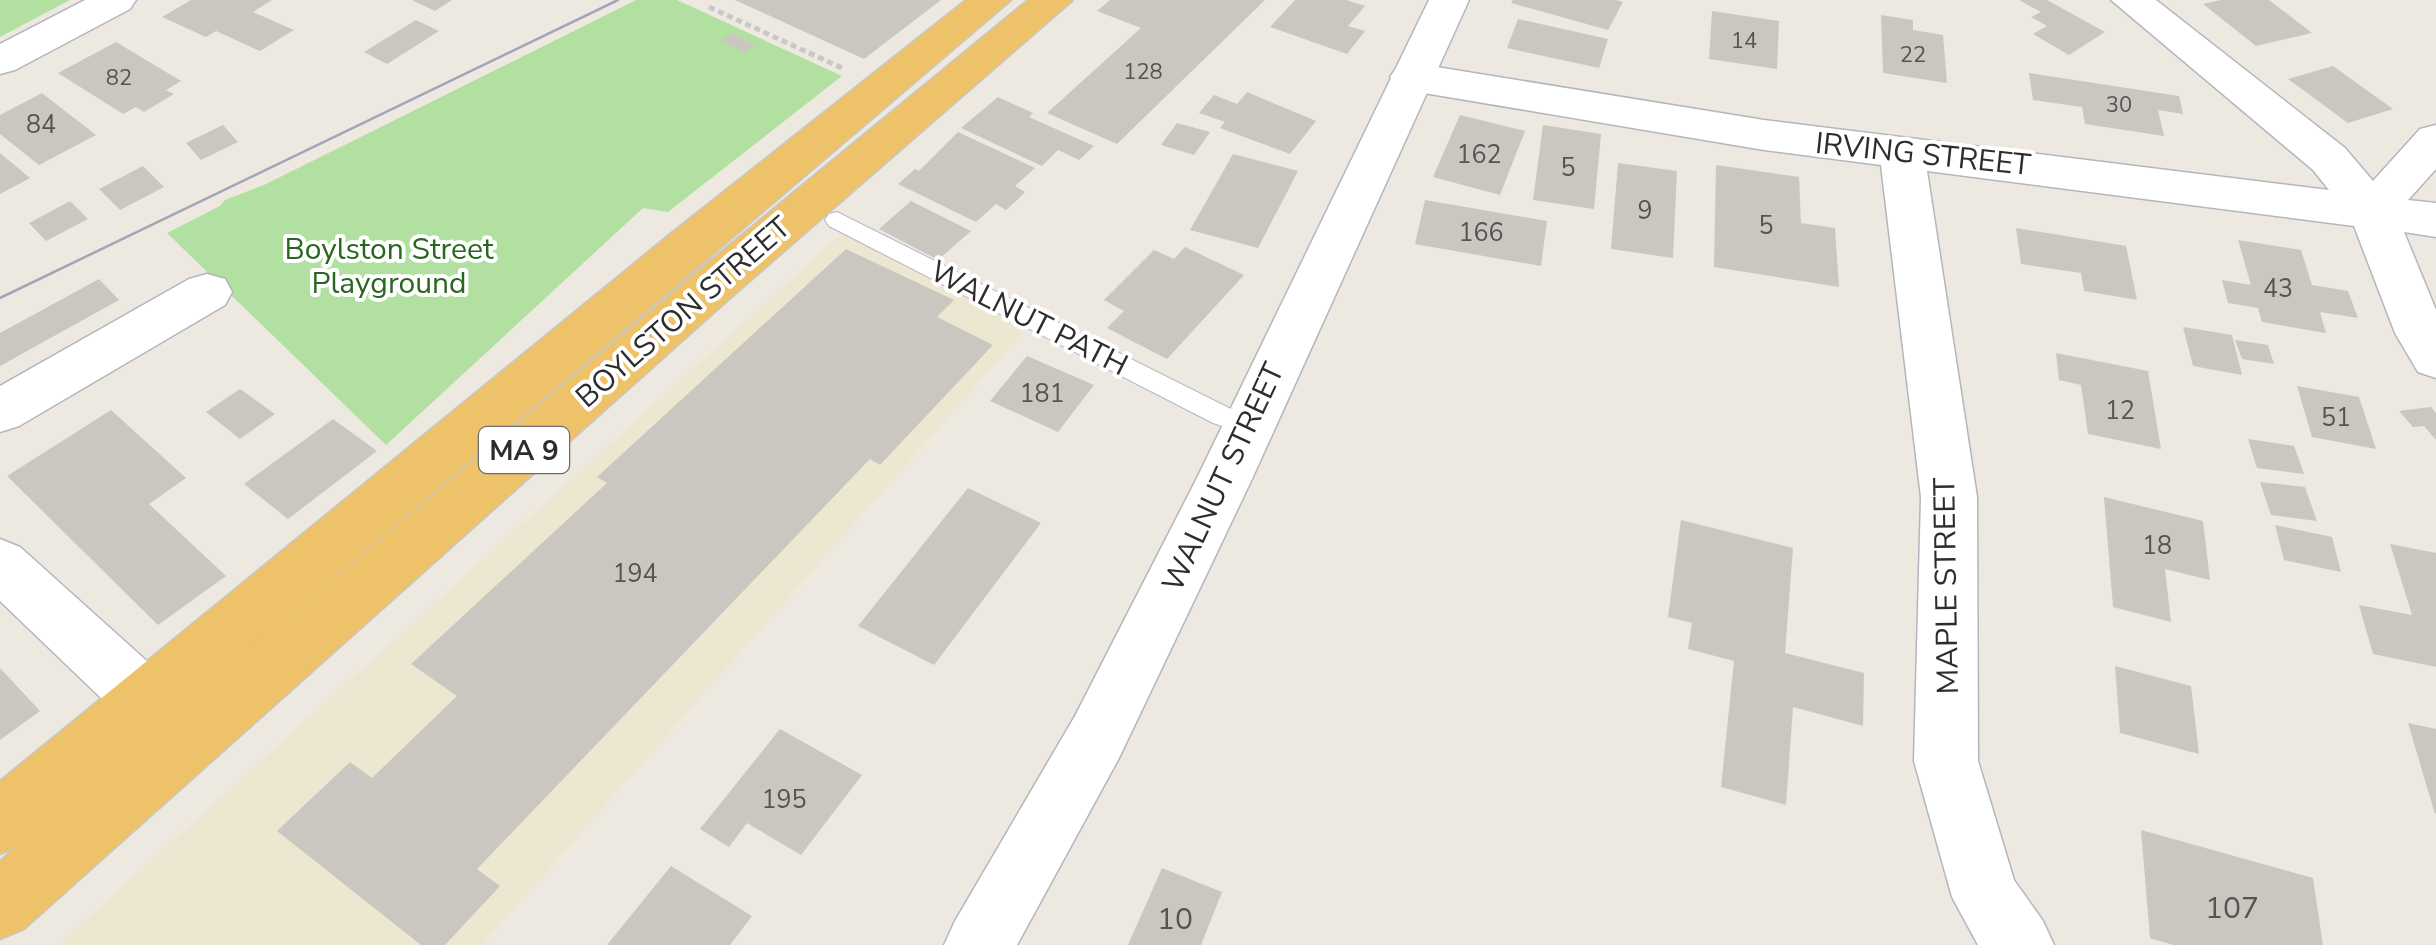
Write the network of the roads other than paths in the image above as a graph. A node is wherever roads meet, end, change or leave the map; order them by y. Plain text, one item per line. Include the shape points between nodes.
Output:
1 (116, 0) edge
2 (991, 0) edge
3 (1053, 0) edge
4 (1450, 0) edge
5 (2131, 0) edge
6 (0, 60) edge
7 (1412, 76) junction
8 (2436, 140) edge
9 (1902, 154) junction
10 (2372, 211) junction
11 (837, 220) dead end
12 (2436, 220) edge
13 (207, 292) dead end
14 (2436, 358) edge
15 (0, 411) edge
16 (1222, 416) dead end
17 (0, 564) edge
18 (147, 701) junction
19 (0, 822) edge
20 (0, 905) edge
21 (980, 945) edge
22 (2019, 945) edge

1 - 6 street
2 - 18 highway, BOYLSTON STREET / MA 9
3 - 20 highway, BOYLSTON STREET / MA 9 via 711,287
4 - 7 street, WALNUT STREET
5 - 10 street via 2329,159
7 - 9 street, IRVING STREET
7 - 21 street, WALNUT STREET via 1097,738
8 - 10 street
9 - 10 street, IRVING STREET
9 - 22 street, MAPLE STREET via 1949,497 1946,761 1986,897
10 - 12 street, IRVING STREET
10 - 14 street
11 - 16 lane, WALNUT PATH
13 - 15 street
17 - 18 street
18 - 19 highway, BOYLSTON STREET / MA 9

